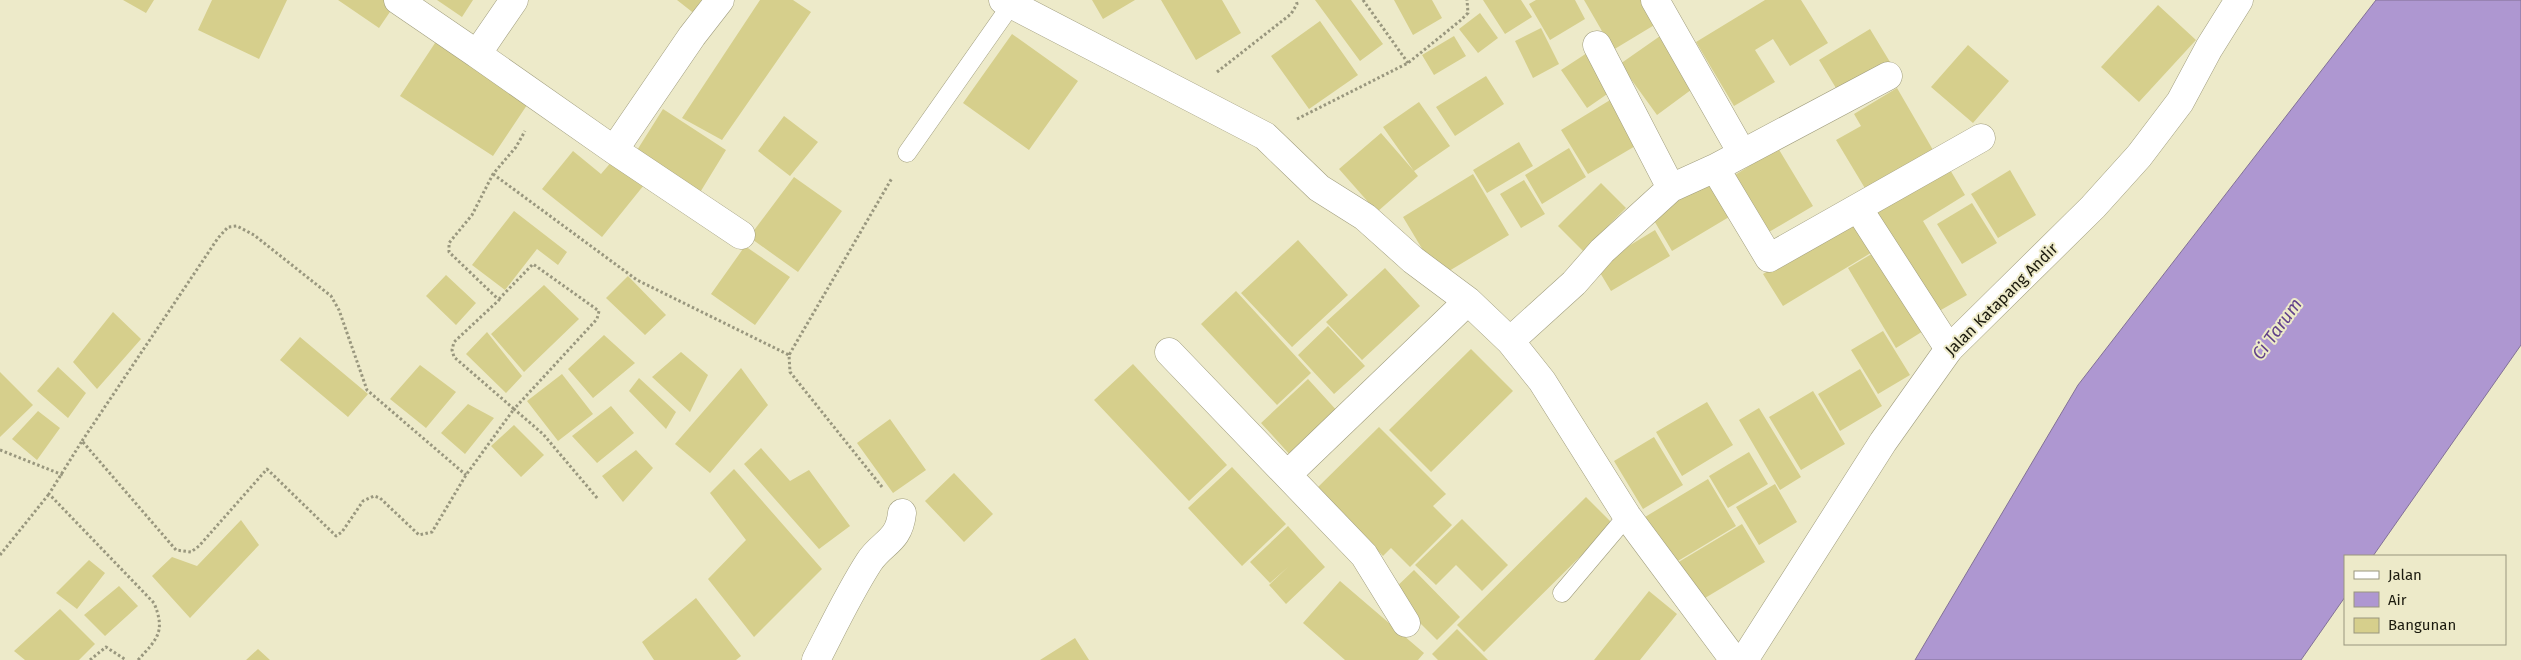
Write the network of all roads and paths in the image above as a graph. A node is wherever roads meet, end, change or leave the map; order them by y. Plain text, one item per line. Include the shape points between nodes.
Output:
1 (398, 0) edge
2 (514, 0) edge
3 (720, 0) edge
4 (1296, 0) edge
5 (1363, 0) edge
6 (1467, 0) edge
7 (1655, 0) edge
8 (2239, 0) edge
9 (1007, 3) edge
10 (1597, 45) dead end
11 (477, 54) junction
12 (1408, 63) junction
13 (1888, 76) dead end
14 (1187, 96) junction
15 (1265, 136) junction
16 (1981, 138) dead end
17 (516, 147) dead end
18 (614, 150) junction
19 (906, 153) joint
20 (1742, 153) junction
21 (1715, 168) junction
22 (493, 174) junction
23 (1671, 188) junction
24 (1858, 208) junction
25 (741, 234) dead end
26 (499, 300) junction
27 (1468, 301) junction
28 (1510, 342) junction
29 (1949, 349) junction
30 (1170, 352) dead end
31 (789, 356) junction
32 (514, 408) junction
33 (82, 441) junction
34 (0, 450) edge
35 (1288, 474) junction
36 (63, 475) junction
37 (466, 475) junction
38 (49, 494) junction
39 (598, 499) dead end
40 (902, 513) joint
41 (1627, 516) junction
42 (0, 555) edge
43 (1562, 593) dead end
44 (1406, 622) dead end
45 (90, 660) edge
46 (126, 660) edge
47 (138, 660) edge
48 (816, 660) edge
49 (1734, 660) edge
50 (1744, 660) edge

1 - 11 street
2 - 11 street
3 - 18 street
4 - 14 path via 1291,14
5 - 12 path
6 - 12 path via 1468,13
7 - 20 street
8 - 29 street, Jalan Katapang Andir via 2180,102 2139,156 2093,208
9 - 14 street
9 - 19 lane
10 - 23 street
11 - 18 street
12 - 15 path
13 - 20 street
14 - 15 street
15 - 27 street via 1319,188 1365,217 1413,260
16 - 24 street
17 - 22 path
18 - 25 street
19 - 31 path
20 - 21 street
21 - 23 street
21 - 24 street via 1769,258
22 - 26 path via 472,214 449,243 449,252
22 - 31 path via 637,280
23 - 28 street
24 - 29 street
26 - 32 path via 454,342 452,350 454,356
26 - 32 path via 533,264 599,310 596,319
27 - 28 street
27 - 35 street
28 - 41 street via 1542,381
29 - 50 street, Jalan Katapang Andir via 1883,442
30 - 35 street
31 - 40 path via 790,372
32 - 37 path
32 - 39 path via 543,434
33 - 36 path
33 - 37 path via 176,550 190,552 199,546 267,469 336,536 363,501 374,496 419,535 432,532
33 - 37 path via 218,238 228,227 237,226 254,235 331,296 367,390
34 - 36 path
35 - 44 street via 1364,555
36 - 38 path
38 - 42 path
38 - 47 path via 154,603 160,619 158,638
40 - 48 street via 901,525 887,545 870,560
41 - 43 lane
41 - 49 street
45 - 46 path via 106,647

